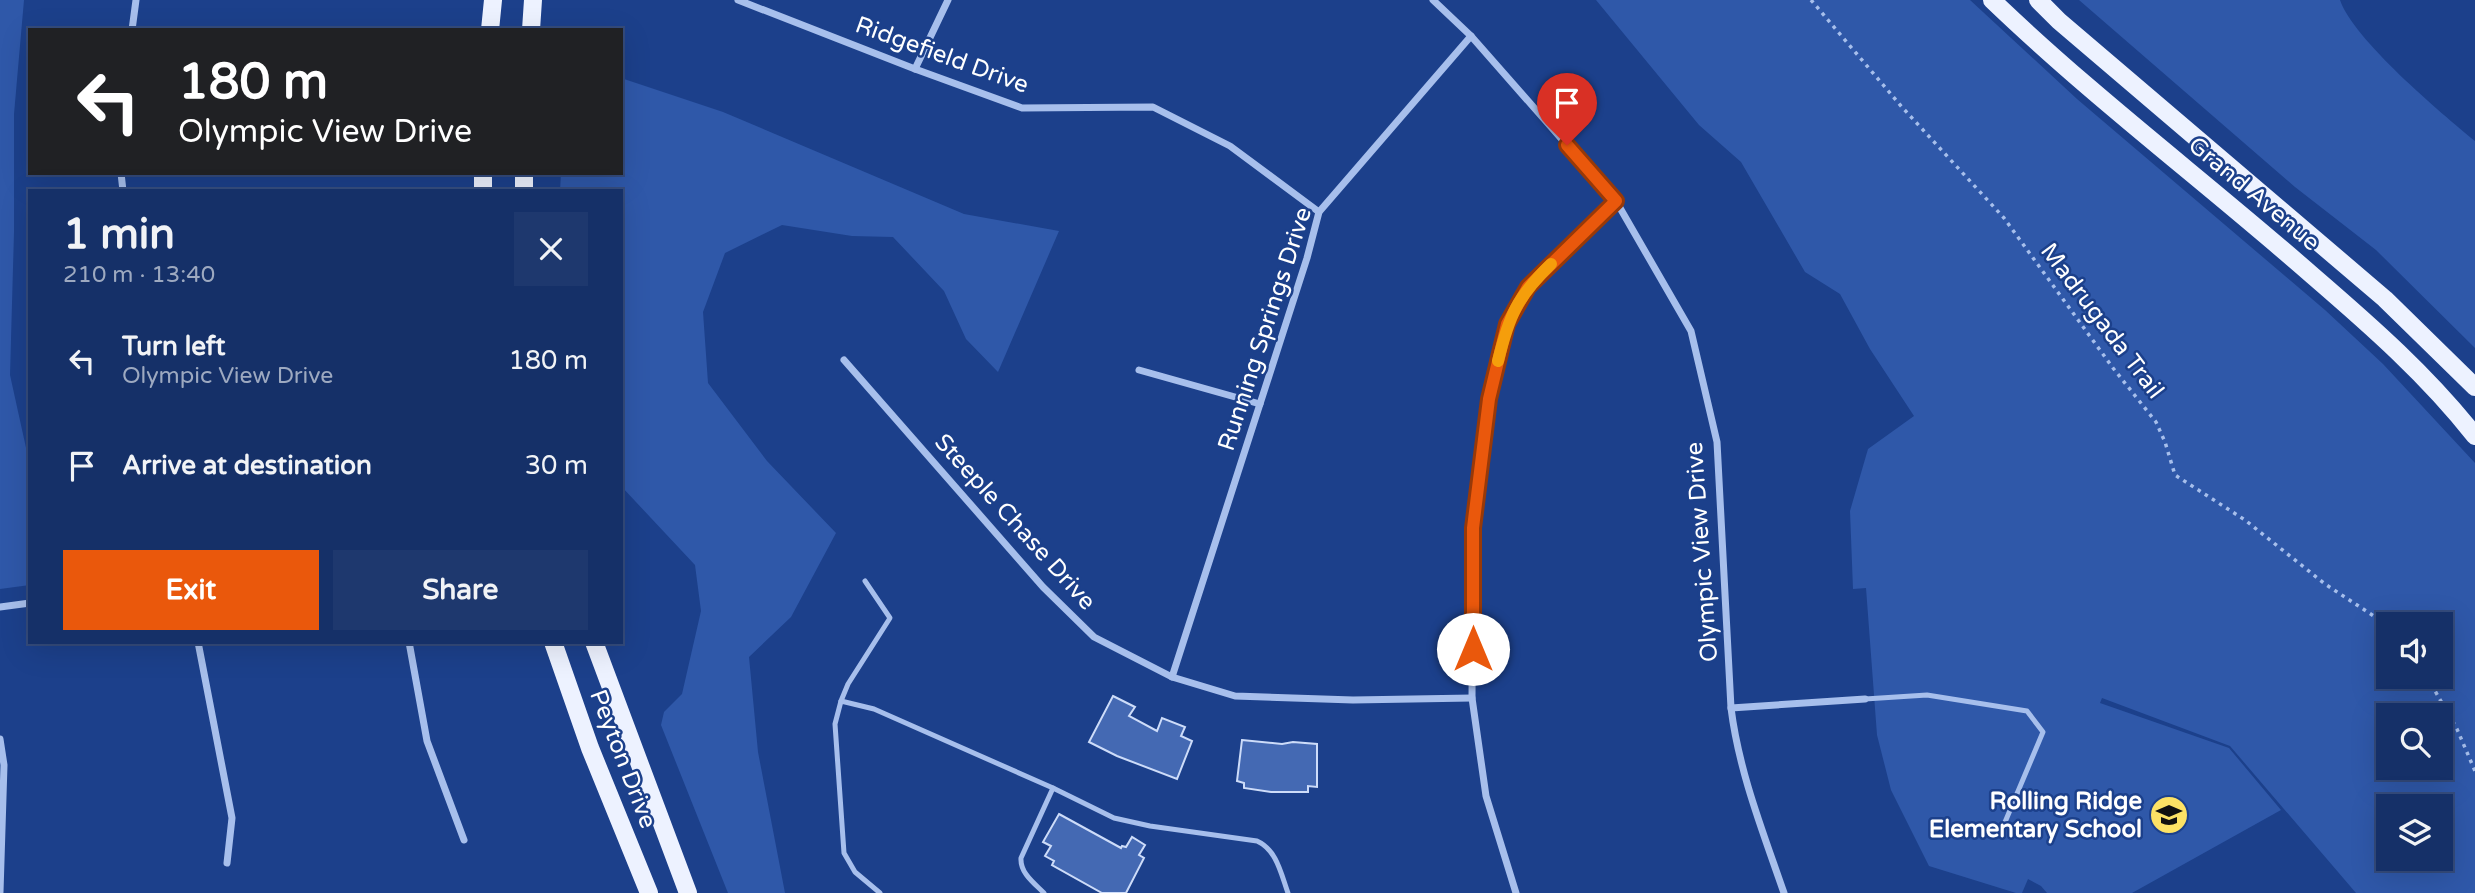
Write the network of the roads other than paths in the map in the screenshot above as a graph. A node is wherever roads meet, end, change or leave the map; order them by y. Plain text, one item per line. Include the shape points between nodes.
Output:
1 (136, 0) edge
2 (493, 0) edge
3 (533, 0) edge
4 (738, 0) edge
5 (948, 0) edge
6 (1433, 0) edge
7 (1992, 0) edge
8 (2038, 0) edge
9 (132, 28) edge
10 (490, 28) edge
11 (531, 28) edge
12 (1471, 36) junction
13 (915, 69) junction
14 (1616, 201) junction
15 (1319, 212) junction
16 (844, 360) dead end
17 (1139, 370) dead end
18 (2475, 387) edge
19 (1259, 404) junction
20 (2475, 436) edge
21 (865, 580) dead end
22 (28, 603) edge
23 (0, 607) edge
24 (198, 644) edge
25 (409, 644) edge
26 (554, 644) edge
27 (595, 644) edge
28 (1172, 677) junction
29 (1472, 698) junction
30 (1864, 699) joint
31 (841, 701) junction
32 (1731, 708) junction
33 (0, 739) edge
34 (1053, 788) junction
35 (2000, 834) dead end
36 (464, 840) dead end
37 (1, 841) edge
38 (227, 863) dead end
39 (0, 892) edge
40 (649, 893) edge
41 (688, 893) edge
42 (880, 893) edge
43 (1044, 893) edge
44 (1288, 893) edge
45 (1516, 893) edge
46 (1784, 893) edge

1 - 9 street
2 - 10 main road
3 - 11 main road
4 - 13 street, Ridgefield Drive
5 - 13 street
6 - 12 street, Olympic View Drive
7 - 20 main road, Grand Avenue via 2046,52 2382,336
8 - 18 main road, Grand Avenue via 2385,299
12 - 14 street, Olympic View Drive
12 - 15 street, Running Springs Drive
13 - 15 street, Ridgefield Drive via 1022,108 1153,107 1230,146
14 - 29 street via 1528,287 1507,324 1489,399 1473,528
14 - 32 street, Olympic View Drive via 1691,331 1717,442
15 - 19 street, Running Springs Drive
16 - 28 street, Steeple Chase Drive via 1043,587 1094,637
17 - 19 street
19 - 28 street, Running Springs Drive
21 - 31 lane via 890,618
22 - 23 street
24 - 38 street via 232,818
25 - 36 street via 427,741
26 - 40 main road, Peyton Drive
27 - 41 main road, Peyton Drive
28 - 29 street, Steeple Chase Drive via 1235,696
29 - 45 street via 1486,796
30 - 32 street
30 - 35 lane via 1927,695 2027,711 2043,732
31 - 34 lane via 874,709
31 - 42 lane via 835,724 844,853 855,872
32 - 46 street, Olympic View Drive via 1748,789
33 - 37 street via 4,765
34 - 43 lane via 1020,866
34 - 44 lane via 1114,818 1264,844 1275,858
37 - 39 street

